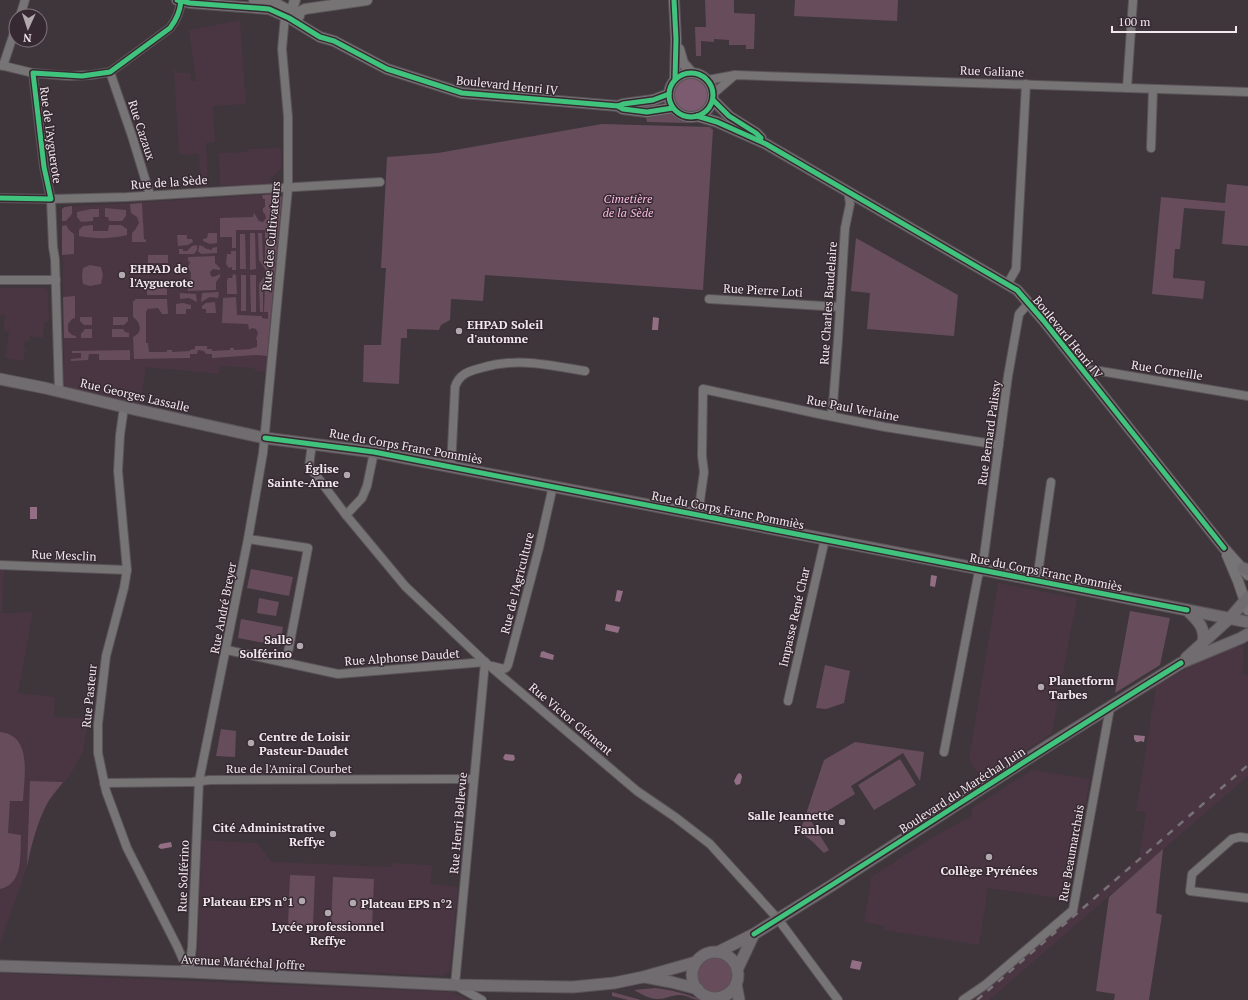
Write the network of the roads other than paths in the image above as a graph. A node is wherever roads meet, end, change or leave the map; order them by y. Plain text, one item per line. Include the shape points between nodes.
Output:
1 (179, 0) edge
2 (254, 0) edge
3 (295, 0) edge
4 (367, 0) edge
5 (674, 0) edge
6 (1133, 0) edge
7 (289, 12) edge
8 (676, 39) junction
9 (8, 48) edge
10 (2, 65) edge
11 (110, 72) junction
12 (691, 72) junction
13 (33, 73) junction
14 (735, 75) junction
15 (675, 79) junction
16 (708, 80) junction
17 (1026, 84) junction
18 (1127, 88) junction
19 (1153, 89) junction
20 (1248, 92) edge
21 (669, 94) junction
22 (713, 97) junction
23 (618, 106) junction
24 (673, 108) junction
25 (696, 116) junction
26 (766, 144) junction
27 (1151, 148) dead end
28 (380, 182) dead end
29 (288, 188) junction
30 (848, 191) junction
31 (150, 195) junction
32 (0, 198) edge
33 (51, 199) junction
34 (0, 280) edge
35 (56, 280) junction
36 (1007, 285) junction
37 (709, 299) dead end
38 (1028, 304) junction
39 (840, 307) junction
40 (1081, 369) junction
41 (585, 371) dead end
42 (0, 380) edge
43 (59, 391) junction
44 (1248, 396) edge
45 (124, 407) junction
46 (831, 416) junction
47 (265, 438) junction
48 (312, 444) junction
49 (999, 445) junction
50 (374, 452) junction
51 (451, 468) junction
52 (1051, 482) dead end
53 (553, 486) junction
54 (346, 515) junction
55 (698, 515) junction
56 (248, 539) junction
57 (824, 539) junction
58 (1224, 548) junction
59 (0, 565) edge
60 (982, 569) junction
61 (127, 570) junction
62 (1246, 571) edge
63 (1037, 580) junction
64 (1247, 602) edge
65 (1187, 610) junction
66 (1230, 618) junction
67 (1248, 622) edge
68 (1248, 634) edge
69 (1203, 642) junction
70 (227, 650) junction
71 (286, 663) junction
72 (1181, 663) junction
73 (487, 664) junction
74 (788, 701) dead end
75 (1110, 708) junction
76 (944, 752) dead end
77 (473, 779) junction
78 (199, 781) junction
79 (104, 783) junction
80 (1248, 838) edge
81 (1248, 898) edge
82 (778, 919) junction
83 (754, 934) junction
84 (718, 952) junction
85 (696, 962) junction
86 (0, 966) edge
87 (737, 970) junction
88 (189, 972) junction
89 (639, 978) junction
90 (736, 984) junction
91 (455, 986) junction
92 (698, 990) junction
93 (716, 999) edge
94 (482, 1000) edge
95 (739, 1000) edge
96 (838, 1000) edge
97 (963, 1000) edge

1 - 7 street
1 - 11 street via 180,12 170,28
2 - 7 street via 271,2
3 - 7 street
4 - 7 street
5 - 8 street
6 - 18 street
7 - 23 street, Boulevard Henri IV via 322,29 334,41 387,69 462,93
7 - 29 street, Rue des Cultivateurs via 282,49 288,117
8 - 12 street via 684,63
8 - 15 street
9 - 10 street
10 - 13 street
11 - 13 street via 82,76
11 - 31 street, Rue Cazaux
12 - 15 street
12 - 16 street
13 - 33 street, Rue de l'Ayguerote via 44,167
14 - 16 street, Rue Galiane
14 - 17 street, Rue Galiane
14 - 22 street
15 - 21 street
16 - 22 street
17 - 18 street, Rue Galiane
17 - 36 street via 1016,269
18 - 19 street, Rue Galiane
19 - 20 street, Rue Galiane
19 - 27 street
21 - 23 street, Boulevard Henri IV via 653,100
21 - 24 street
22 - 25 street via 707,110
22 - 26 street, Boulevard Henri IV via 729,116 756,133
23 - 24 street, Boulevard Henri IV via 647,112
24 - 25 street via 683,115
25 - 26 street, Boulevard Henri IV via 717,122
26 - 30 street, Boulevard Henri IV
28 - 29 street, Rue de la Sède
29 - 31 street, Rue de la Sède
29 - 47 street, Rue des Cultivateurs
30 - 36 street, Boulevard Henri IV
30 - 39 street, Rue Charles Baudelaire via 850,204 845,228
31 - 33 street, Rue de la Sède
32 - 33 street, Rue de la Sède
33 - 35 street, Rue de l'Ayguerote
34 - 35 street
35 - 43 street, Rue de l'Ayguerote
36 - 38 street, Boulevard Henri IV via 1017,290
37 - 39 street, Rue Pierre Loti
38 - 40 street, Boulevard Henri IV
38 - 49 street, Rue Bernard Palissy via 1019,314
39 - 46 street, Rue Charles Baudelaire
40 - 44 street, Rue Corneille
40 - 58 street, Boulevard Henri IV
41 - 51 street via 510,362 496,363 460,377 455,386
42 - 43 main road, Rue Georges Lassalle
43 - 45 main road, Rue Georges Lassalle
45 - 47 main road, Rue Georges Lassalle
45 - 61 street, Rue Pasteur via 118,470
46 - 49 street, Rue Paul Verlaine
46 - 55 street, Rue Paul Verlaine via 704,389 704,472
47 - 48 main road, Rue du Corps Franc Pommiès
47 - 56 street, Rue André Breyer
48 - 50 main road, Rue du Corps Franc Pommiès
48 - 54 street, Rue Victor Clément via 309,466
49 - 60 street, Rue Bernard Palissy
50 - 51 main road, Rue du Corps Franc Pommiès
50 - 54 street via 362,498
51 - 53 main road, Rue du Corps Franc Pommiès
52 - 63 street
53 - 55 main road, Rue du Corps Franc Pommiès
53 - 73 street, Rue de l'Agriculture via 508,665 504,669
54 - 73 street, Rue Victor Clément via 405,586
55 - 57 main road, Rue du Corps Franc Pommiès
56 - 70 street, Rue André Breyer
56 - 71 street via 308,548
57 - 60 main road, Rue du Corps Franc Pommiès
57 - 74 street, Impasse René Char
58 - 62 street, Boulevard Henri IV
58 - 64 street, Boulevard Henri IV
59 - 61 street, Rue Mesclin
60 - 63 main road, Rue du Corps Franc Pommiès
60 - 76 street, Rue Bernard Palissy via 978,576
61 - 79 street, Rue Pasteur via 102,678 97,739
63 - 65 main road, Rue du Corps Franc Pommiès
64 - 66 main road, Boulevard du Maréchal Juin
65 - 66 main road, Rue du Corps Franc Pommiès
65 - 69 main road via 1203,628
66 - 67 main road, Rue du Corps Franc Pommiès
66 - 69 main road, Boulevard du Maréchal Juin
68 - 72 main road, Boulevard du Maréchal Juin
69 - 72 main road, Boulevard du Maréchal Juin
70 - 71 street, Rue Alphonse Daudet
70 - 78 street, Rue André Breyer
71 - 73 street, Rue Alphonse Daudet via 338,674
72 - 75 main road, Boulevard du Maréchal Juin
73 - 77 street, Rue Henri Bellevue
73 - 82 street, Rue Victor Clément via 637,791 710,844
75 - 82 main road, Boulevard du Maréchal Juin
75 - 97 street, Rue Beaumarchais via 1073,910 985,985
77 - 78 street, Rue de l'Amiral Courbet
77 - 91 street, Rue Henri Bellevue
78 - 79 street, Rue de l'Amiral Courbet
78 - 88 street, Rue Solférino
79 - 88 street, Rue Pasteur via 126,848
80 - 81 street via 1232,839 1192,874 1190,891
82 - 83 main road, Boulevard du Maréchal Juin
82 - 96 street, Rue Victor Clément
83 - 84 main road, Boulevard du Maréchal Juin
83 - 87 main road
84 - 85 main road via 706,954
84 - 87 main road via 730,958
85 - 89 main road
85 - 92 main road via 692,976
86 - 88 main road, Avenue Maréchal Joffre
87 - 90 main road
88 - 91 main road, Avenue Maréchal Joffre
89 - 91 main road via 573,987
89 - 92 main road via 671,982
90 - 93 main road via 727,994
90 - 95 main road
91 - 94 street, Avenue Maréchal Joffre
92 - 93 main road

